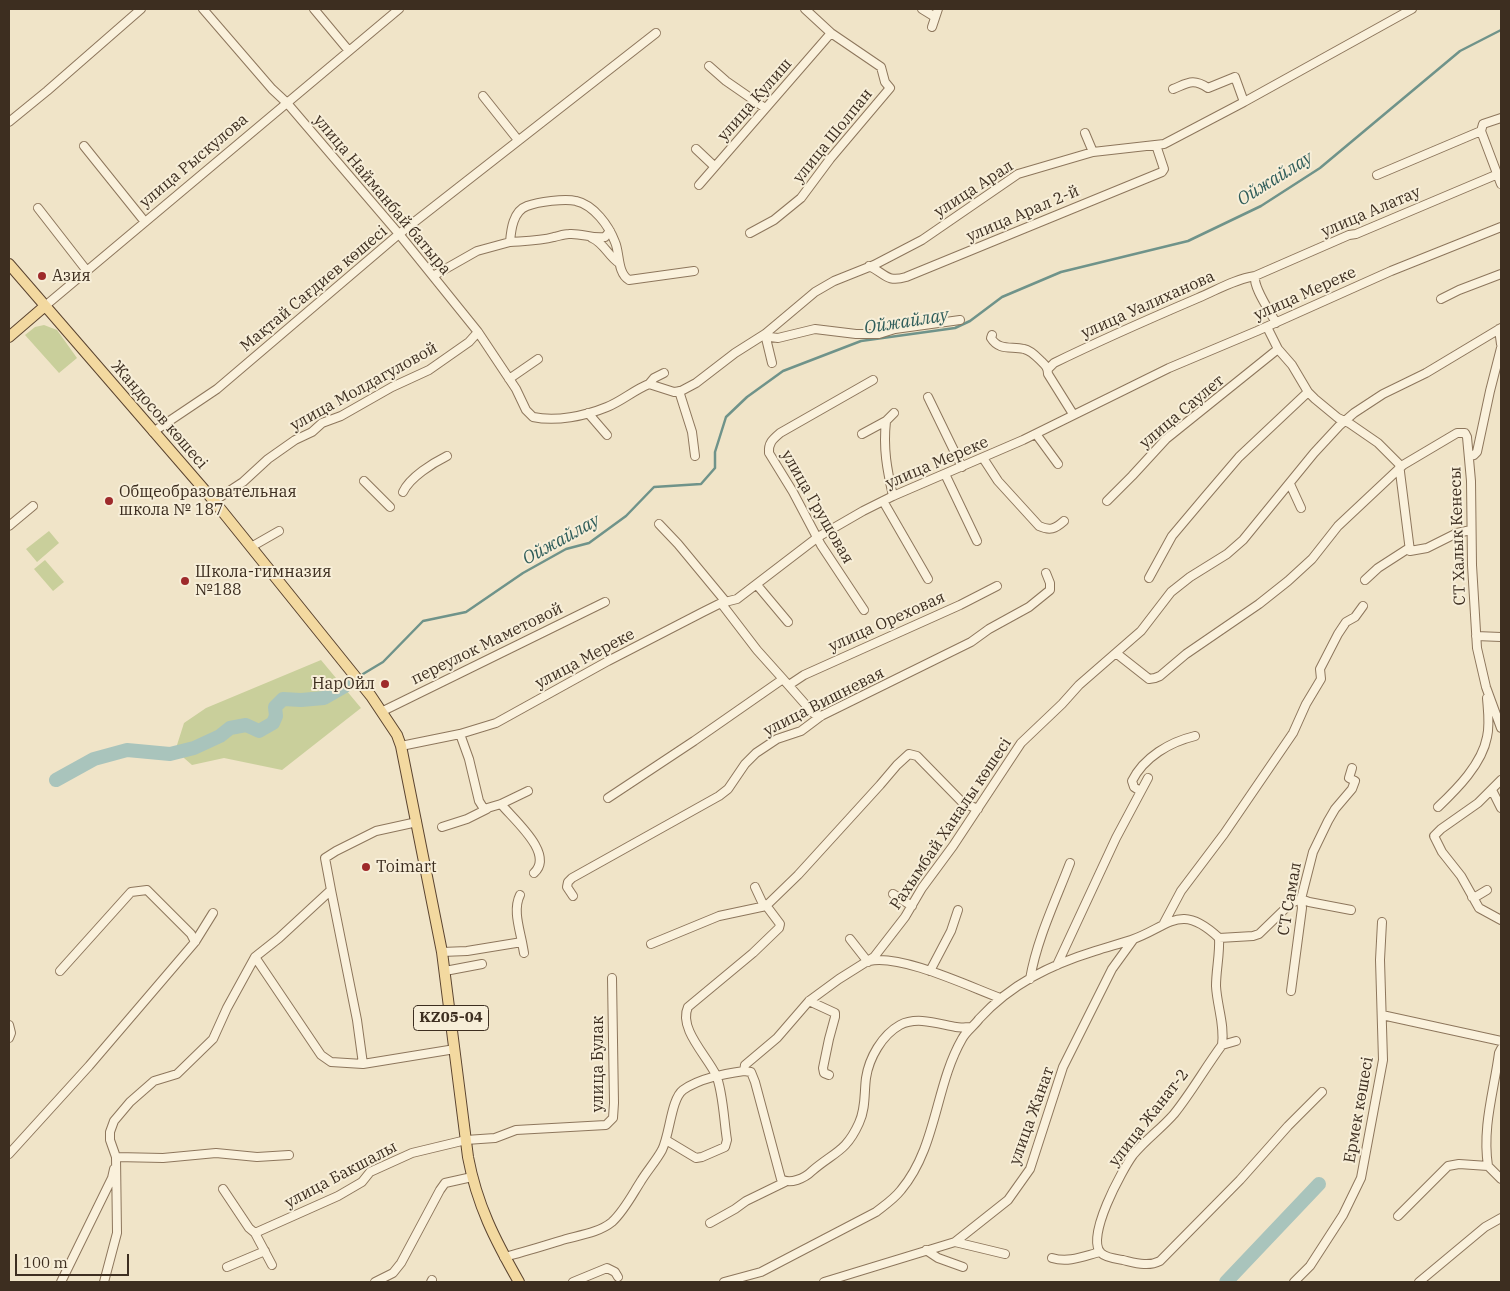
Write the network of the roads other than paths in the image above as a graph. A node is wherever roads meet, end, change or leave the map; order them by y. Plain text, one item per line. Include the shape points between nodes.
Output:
1 (141, 9) edge
2 (203, 9) edge
3 (314, 9) edge
4 (399, 9) edge
5 (805, 9) edge
6 (922, 9) edge
7 (1412, 9) edge
8 (937, 13) edge
9 (932, 27) dead end
10 (656, 33) dead end
11 (831, 33) junction
12 (349, 52) junction
13 (709, 66) dead end
14 (1172, 89) dead end
15 (483, 96) dead end
16 (1244, 102) junction
17 (287, 103) junction
18 (766, 108) junction
19 (1501, 118) edge
20 (9, 122) edge
21 (1481, 131) junction
22 (1085, 133) dead end
23 (518, 140) junction
24 (1156, 145) junction
25 (84, 146) dead end
26 (696, 150) dead end
27 (1093, 152) junction
28 (714, 166) junction
29 (1498, 174) junction
30 (1376, 175) dead end
31 (1501, 184) edge
32 (699, 185) dead end
33 (38, 208) dead end
34 (145, 222) junction
35 (1501, 227) edge
36 (610, 231) junction
37 (750, 233) dead end
38 (399, 234) junction
39 (592, 238) junction
40 (510, 242) junction
41 (620, 263) junction
42 (9, 264) edge
43 (869, 266) junction
44 (87, 271) junction
45 (694, 271) dead end
46 (1501, 274) edge
47 (433, 276) junction
48 (1255, 276) junction
49 (30, 289) junction
50 (1442, 299) dead end
51 (45, 306) junction
52 (29, 320) junction
53 (960, 320) dead end
54 (1276, 322) junction
55 (60, 324) junction
56 (1267, 327) junction
57 (1500, 329) edge
58 (478, 332) junction
59 (765, 334) junction
60 (992, 335) dead end
61 (9, 336) edge
62 (1501, 344) edge
63 (1501, 348) edge
64 (1278, 349) junction
65 (538, 359) dead end
66 (772, 363) dead end
67 (1051, 366) junction
68 (664, 373) dead end
69 (509, 379) junction
70 (874, 380) dead end
71 (649, 384) junction
72 (680, 391) junction
73 (1308, 392) junction
74 (928, 397) dead end
75 (588, 413) junction
76 (894, 413) dead end
77 (1073, 414) junction
78 (886, 421) junction
79 (1344, 422) junction
80 (870, 430) junction
81 (153, 432) junction
82 (862, 434) dead end
83 (1036, 434) junction
84 (607, 435) dead end
85 (884, 443) junction
86 (447, 456) dead end
87 (695, 456) dead end
88 (1469, 456) junction
89 (983, 458) junction
90 (1058, 464) dead end
91 (962, 467) junction
92 (1399, 468) junction
93 (945, 474) junction
94 (364, 481) dead end
95 (1290, 484) junction
96 (403, 492) dead end
97 (893, 496) junction
98 (1107, 500) dead end
99 (214, 501) junction
100 (883, 502) junction
101 (33, 506) dead end
102 (390, 507) dead end
103 (1301, 508) dead end
104 (1064, 521) dead end
105 (659, 524) dead end
106 (9, 526) edge
107 (1471, 530) junction
108 (279, 531) dead end
109 (818, 537) junction
110 (977, 542) dead end
111 (251, 547) junction
112 (1409, 548) junction
113 (1046, 573) dead end
114 (1149, 578) dead end
115 (928, 579) dead end
116 (1365, 580) dead end
117 (758, 585) junction
118 (997, 586) dead end
119 (605, 602) dead end
120 (724, 603) junction
121 (1363, 606) dead end
122 (864, 610) dead end
123 (788, 622) dead end
124 (1476, 636) junction
125 (1501, 637) edge
126 (1116, 653) junction
127 (783, 679) junction
128 (789, 685) junction
129 (1486, 687) junction
130 (383, 711) junction
131 (821, 716) junction
132 (1501, 728) edge
133 (460, 734) junction
134 (1195, 736) dead end
135 (401, 746) junction
136 (1352, 768) dead end
137 (1148, 778) dead end
138 (1501, 780) edge
139 (1492, 790) junction
140 (528, 791) dead end
141 (1140, 791) junction
142 (608, 798) dead end
143 (501, 804) junction
144 (1438, 807) dead end
145 (1501, 808) edge
146 (483, 809) junction
147 (978, 809) junction
148 (417, 822) junction
149 (442, 827) dead end
150 (1070, 864) dead end
151 (534, 873) dead end
152 (755, 887) dead end
153 (331, 890) junction
154 (1487, 890) dead end
155 (893, 894) dead end
156 (520, 895) dead end
157 (573, 896) dead end
158 (1472, 897) junction
159 (1301, 899) junction
160 (766, 906) junction
161 (912, 906) junction
162 (958, 910) dead end
163 (1351, 910) dead end
164 (213, 913) dead end
165 (1501, 920) edge
166 (1382, 922) dead end
167 (1164, 923) junction
168 (1219, 938) junction
169 (850, 939) dead end
170 (1133, 940) junction
171 (195, 942) junction
172 (522, 942) junction
173 (651, 944) dead end
174 (442, 952) junction
175 (524, 952) dead end
176 (255, 957) junction
177 (868, 962) junction
178 (482, 964) dead end
179 (1057, 965) junction
180 (60, 971) dead end
181 (444, 971) junction
182 (930, 971) junction
183 (612, 978) dead end
184 (1030, 979) junction
185 (1291, 990) dead end
186 (1000, 998) junction
187 (809, 1002) junction
188 (1382, 1015) junction
189 (9, 1025) edge
190 (972, 1028) junction
191 (9, 1038) edge
192 (1236, 1041) dead end
193 (1501, 1041) edge
194 (1222, 1045) junction
195 (455, 1049) junction
196 (1501, 1049) edge
197 (363, 1064) junction
198 (744, 1071) junction
199 (829, 1075) dead end
200 (716, 1076) junction
201 (1322, 1092) dead end
202 (466, 1140) junction
203 (666, 1140) junction
204 (678, 1149) junction
205 (9, 1154) edge
206 (289, 1155) dead end
207 (116, 1157) junction
208 (684, 1158) dead end
209 (1488, 1166) junction
210 (472, 1176) junction
211 (1501, 1179) edge
212 (781, 1182) junction
213 (223, 1189) dead end
214 (1398, 1216) dead end
215 (1501, 1218) edge
216 (710, 1223) dead end
217 (255, 1233) junction
218 (955, 1242) junction
219 (926, 1250) junction
220 (265, 1252) junction
221 (1100, 1252) junction
222 (1005, 1254) dead end
223 (504, 1257) junction
224 (1052, 1258) dead end
225 (272, 1264) dead end
226 (227, 1267) dead end
227 (963, 1267) dead end
228 (856, 1273) junction
229 (618, 1277) dead end
230 (61, 1282) edge
231 (104, 1282) edge
232 (375, 1282) edge
233 (519, 1282) edge
234 (573, 1282) edge
235 (724, 1282) edge
236 (824, 1282) edge
237 (859, 1282) edge
238 (1294, 1282) edge
239 (1419, 1282) edge

1 - 20 street
2 - 17 street, улица Найманбай батыра
3 - 12 street
4 - 12 street, улица Рыскулова
5 - 11 street, улица Шолпан
6 - 8 street
7 - 16 street, улица Арал
8 - 9 street
10 - 23 street, Мақтай Сағдиев көшесі
11 - 18 street, улица Кулиш
11 - 37 street, улица Шолпан via 881,67 890,88 801,198 774,220
12 - 17 street, улица Рыскулова
13 - 18 street
14 - 16 street via 1192,82 1208,88 1235,77
15 - 23 street
16 - 24 street, улица Арал via 1164,144
17 - 34 street, улица Рыскулова
17 - 38 street, улица Найманбай батыра
18 - 28 street, улица Кулиш
19 - 21 street, улица Алатау via 1483,124
21 - 29 street
21 - 30 street, улица Алатау
22 - 27 street
23 - 38 street, Мақтай Сағдиев көшесі
24 - 27 street, улица Арал
24 - 43 street, улица Арал 2-й via 1164,169 1162,172 906,278 888,279
25 - 34 street
26 - 28 street
27 - 43 street, улица Арал via 1018,174 922,240
28 - 32 street, улица Кулиш
29 - 31 street
29 - 48 street, улица Алатау
33 - 44 street
34 - 44 street, улица Рыскулова
35 - 54 street, улица Мереке
36 - 39 street via 605,237
36 - 40 street via 596,214 577,201 549,202 519,211
36 - 41 street
38 - 47 street, улица Найманбай батыра
38 - 81 street, Мақтай Сағдиев көшесі via 217,388
39 - 40 street via 567,234
39 - 41 street
40 - 47 street via 477,251
41 - 45 street via 629,280
42 - 49 main road, Жандосов көшесі / KZ05-04
43 - 59 street, улица Арал via 815,292
44 - 51 street, улица Рыскулова
46 - 50 street
47 - 58 street, улица Найманбай батыра
48 - 54 street via 1256,287
48 - 67 street, улица Уалиханова via 1139,323
49 - 51 main road, Жандосов көшесі / KZ05-04
49 - 52 main road via 36,304
51 - 52 main road, улица Рыскулова
51 - 55 main road, Жандосов көшесі / KZ05-04
52 - 55 main road via 46,317
52 - 61 main road, улица Рыскулова
53 - 59 street via 879,334 815,329 778,338
54 - 56 street, улица Мереке
55 - 81 main road, Жандосов көшесі / KZ05-04
56 - 64 street
56 - 77 street, улица Мереке via 1169,368
57 - 62 street
57 - 79 street, Рахымбай Ханалы көшесі via 1426,373 1383,394
58 - 69 street, улица Найманбай батыра
58 - 99 street, улица Молдагуловой via 469,342 428,370 295,440
59 - 66 street
59 - 72 street, улица Арал
60 - 67 street via 998,346 1025,349
63 - 88 street, СТ Халык Кенесы via 1477,452
64 - 73 street
64 - 98 street, улица Саулет via 1166,439
65 - 69 street
67 - 77 street via 1048,374
68 - 71 street
69 - 75 street, улица Найманбай батыра via 533,417 555,419
70 - 109 street, улица Грушовая via 780,433 770,443 769,453
71 - 72 street
71 - 75 street via 608,407
72 - 87 street
73 - 79 street
73 - 114 street via 1239,457 1172,536
74 - 91 street
75 - 84 street
76 - 78 street
77 - 83 street, улица Мереке
78 - 80 street
78 - 85 street
79 - 92 street via 1378,443 1399,464
79 - 95 street, Рахымбай Ханалы көшесі
80 - 82 street
80 - 85 street via 882,432
81 - 99 main road, Жандосов көшесі / KZ05-04
83 - 89 street, улица Мереке
83 - 90 street
85 - 97 street
86 - 96 street via 424,470
88 - 92 street via 1465,434 1457,433
88 - 107 street, СТ Халык Кенесы
89 - 91 street, улица Мереке
89 - 104 street via 998,481 1039,526 1054,529
91 - 93 street, улица Мереке
92 - 112 street
92 - 126 street via 1338,526 1312,559 1288,581 1160,676 1149,679
93 - 97 street, улица Мереке
93 - 110 street
94 - 102 street
95 - 103 street
95 - 126 street, Рахымбай Ханалы көшесі via 1243,540 1171,592 1141,631
97 - 100 street, улица Мереке
99 - 111 main road, Жандосов көшесі / KZ05-04
100 - 109 street, улица Мереке
100 - 115 street
101 - 106 street
105 - 120 street
107 - 112 street via 1457,533 1428,548 1410,551
107 - 124 street, СТ Халык Кенесы
108 - 111 street
109 - 117 street, улица Мереке
109 - 122 street, улица Грушовая
111 - 130 main road, Жандосов көшесі / KZ05-04
112 - 116 street
113 - 131 street, улица Вишневая via 1050,590 1028,607 971,642
117 - 120 street, улица Мереке via 737,599
117 - 123 street
118 - 128 street, улица Ореховая via 804,675
119 - 130 street, переулок Маметовой
120 - 127 street
120 - 133 street, улица Мереке via 608,661 496,723
121 - 167 street via 1338,634 1320,669 1321,678 1293,733 1181,890
124 - 125 street
124 - 129 street, СТ Халык Кенесы
126 - 147 street, Рахымбай Ханалы көшесі via 1021,743
127 - 128 street
127 - 142 street
128 - 131 street via 813,713
129 - 132 street, СТ Халык Кенесы
129 - 144 street via 1488,730 1484,746 1475,764
130 - 135 main road, Жандосов көшесі / KZ05-04
131 - 157 street, улица Вишневая via 801,731 777,739 756,753 719,796 572,878 567,887
133 - 135 street, улица Мереке
133 - 146 street
134 - 141 street via 1167,746 1136,772 1132,781
135 - 148 main road, Жандосов көшесі / KZ05-04
136 - 159 street, СТ Самал via 1349,778 1355,781 1352,789 1335,809 1316,843
137 - 141 street
138 - 139 street
139 - 145 street
139 - 158 street via 1434,836
140 - 143 street
141 - 179 street via 1100,869
143 - 146 street
143 - 151 street via 537,845 541,861
146 - 149 street via 467,819
147 - 160 street via 963,802 917,756 909,754
147 - 161 street, Рахымбай Ханалы көшесі
148 - 153 street via 376,831 325,858
148 - 174 main road, Жандосов көшесі / KZ05-04
150 - 184 street via 1042,934
152 - 160 street
153 - 176 street
153 - 197 street
154 - 158 street
155 - 161 street
156 - 172 street via 517,908
158 - 165 street via 1479,908
159 - 163 street
159 - 168 street via 1291,903 1259,934
159 - 185 street, СТ Самал
160 - 173 street via 718,916
160 - 200 street via 779,922 779,928 688,1007 686,1013 686,1024
161 - 177 street, Рахымбай Ханалы көшесі
162 - 182 street
164 - 171 street
166 - 188 street, Ермек көшесі
167 - 168 street via 1189,919
167 - 170 street
168 - 194 street via 1216,984
169 - 177 street
170 - 179 street
170 - 218 street, улица Жанат via 1112,969 1071,1051 1030,1169 1008,1200
171 - 180 street via 147,890 131,892
171 - 205 street
172 - 174 street
172 - 175 street
174 - 181 main road, Жандосов көшесі / KZ05-04
176 - 197 street via 321,1055 331,1062
176 - 207 street via 213,1039 177,1074 154,1081 114,1121 110,1140
177 - 182 street via 883,959
177 - 187 street, Рахымбай Ханалы көшесі
178 - 181 street
179 - 184 street
181 - 195 main road, Жандосов көшесі / KZ05-04
182 - 186 street
183 - 202 street, улица Булак via 613,1118 600,1126 516,1130 496,1138
184 - 186 street
186 - 190 street
187 - 198 street, Рахымбай Ханалы көшесі via 745,1066
187 - 199 street via 835,1012 823,1068
188 - 193 street
188 - 238 street, Ермек көшесі via 1383,1060 1361,1178 1343,1215 1310,1266
189 - 191 street
190 - 212 street via 930,1022 901,1024 875,1051 866,1077 862,1114 847,1143 808,1175
190 - 235 street via 962,1037 956,1051 919,1160 892,1199 876,1212 761,1272
192 - 194 street
194 - 221 street, улица Жанат-2 via 1174,1114 1124,1168 1100,1221
195 - 197 street
195 - 202 main road, Жандосов көшесі / KZ05-04
196 - 209 street via 1487,1119
198 - 200 street
198 - 212 street via 751,1072 755,1082
200 - 203 street via 690,1086 678,1096
200 - 204 street via 727,1140 725,1147 696,1158
201 - 221 street via 1160,1261 1139,1264
202 - 210 main road, Жандосов көшесі / KZ05-04
202 - 217 street, улица Бакшалы via 412,1153 370,1172 362,1182 338,1196
203 - 204 street
203 - 223 street via 612,1223
204 - 208 street
206 - 207 street via 257,1157 216,1153 163,1158
207 - 230 street via 112,1178
207 - 231 street via 116,1233
209 - 211 street
209 - 214 street via 1448,1166
210 - 223 main road, Жандосов көшесі / KZ05-04 via 482,1212
210 - 232 street via 445,1183 401,1263 392,1273
212 - 216 street
213 - 217 street
215 - 239 street via 1485,1227
217 - 220 street
218 - 219 street, улица Жанат
218 - 222 street
219 - 227 street
219 - 228 street, улица Жанат
220 - 225 street
220 - 226 street
221 - 224 street via 1062,1261
223 - 233 main road, Жандосов көшесі / KZ05-04
228 - 236 street, улица Жанат
228 - 237 street
229 - 234 street via 607,1268

